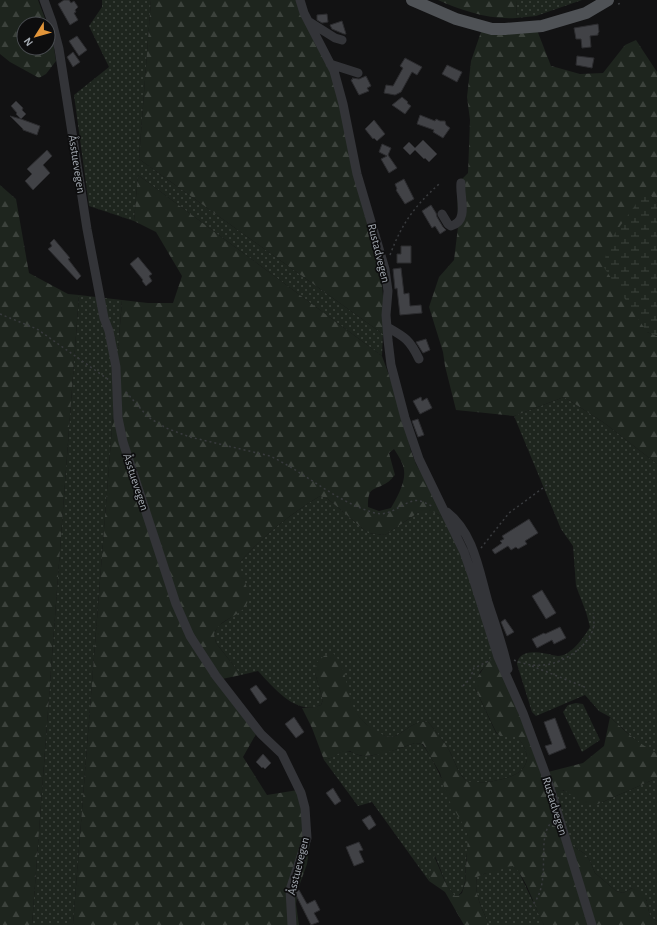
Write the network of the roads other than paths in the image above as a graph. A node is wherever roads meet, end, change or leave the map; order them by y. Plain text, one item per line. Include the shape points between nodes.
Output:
1 (44, 0) edge
2 (300, 0) edge
3 (412, 0) edge
4 (613, 2) edge
5 (308, 21) junction
6 (342, 40) dead end
7 (330, 64) junction
8 (358, 73) dead end
9 (461, 182) dead end
10 (442, 214) dead end
11 (387, 327) junction
12 (419, 359) dead end
13 (292, 925) edge
14 (592, 925) edge

1 - 13 street, Åsstuevegen via 59,49 87,229 104,318 113,348 118,418 124,442 179,611 190,636 251,722 282,754 301,793 307,838 290,890
2 - 5 street, Rustadvegen
3 - 4 main road via 456,19 492,29 542,26
5 - 6 street
5 - 7 street, Rustadvegen
7 - 8 street
7 - 11 street, Rustadvegen via 334,70 357,174 385,270 388,291
9 - 10 street via 462,216 451,226
11 - 12 street via 406,338 414,347
11 - 14 street, Rustadvegen via 392,365 405,418 419,459 464,552 537,751

